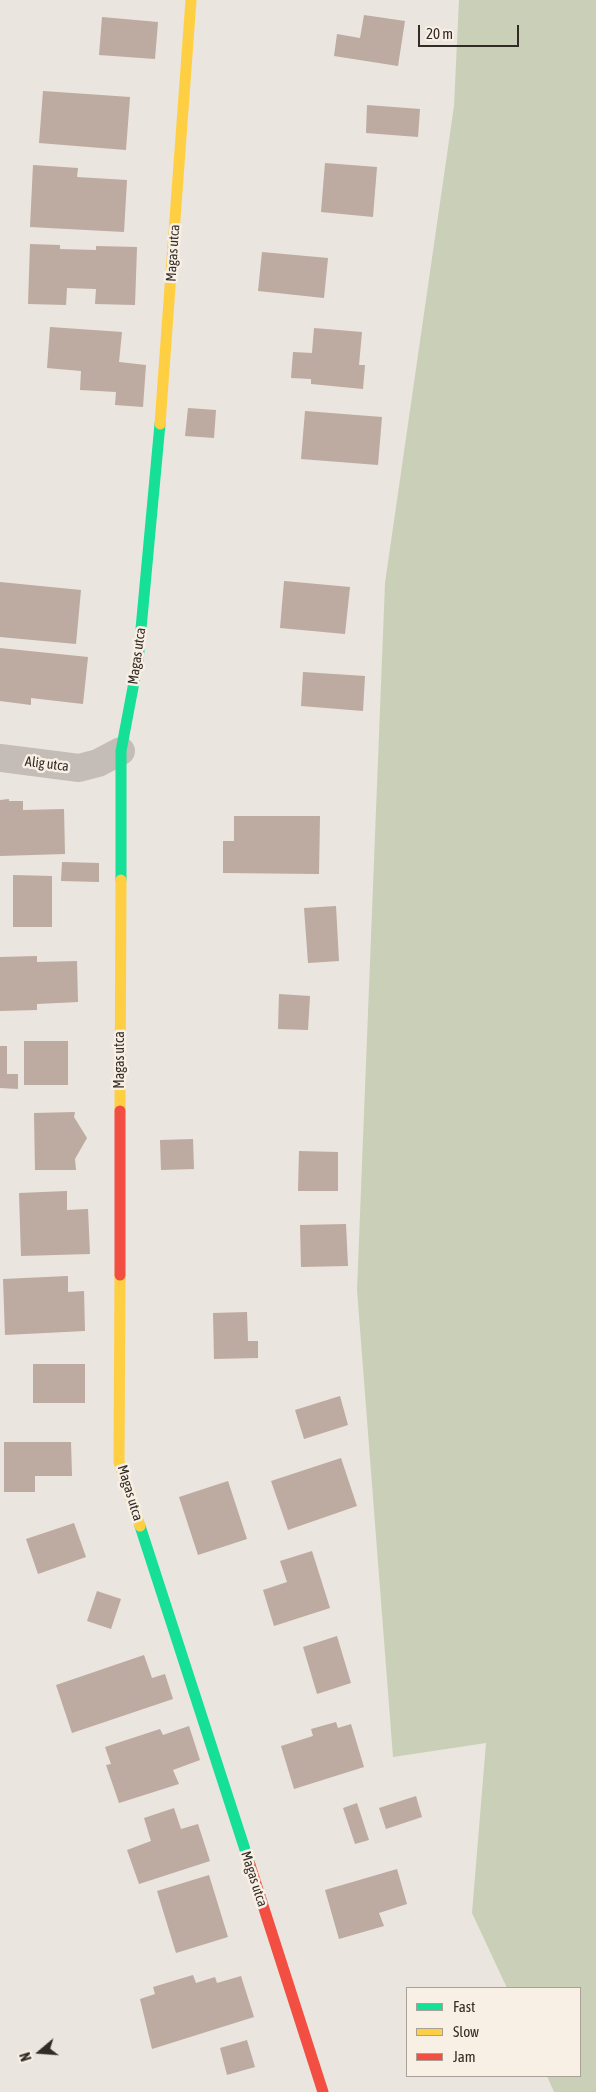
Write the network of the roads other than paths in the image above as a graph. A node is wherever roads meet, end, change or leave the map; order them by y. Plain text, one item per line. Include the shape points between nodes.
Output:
1 (191, 0) edge
2 (121, 751) junction
3 (0, 758) edge
4 (322, 2092) edge

1 - 2 street, Magas utca via 167,346 138,661
2 - 3 street, Alig utca via 79,768
2 - 4 street, Magas utca via 119,1462

